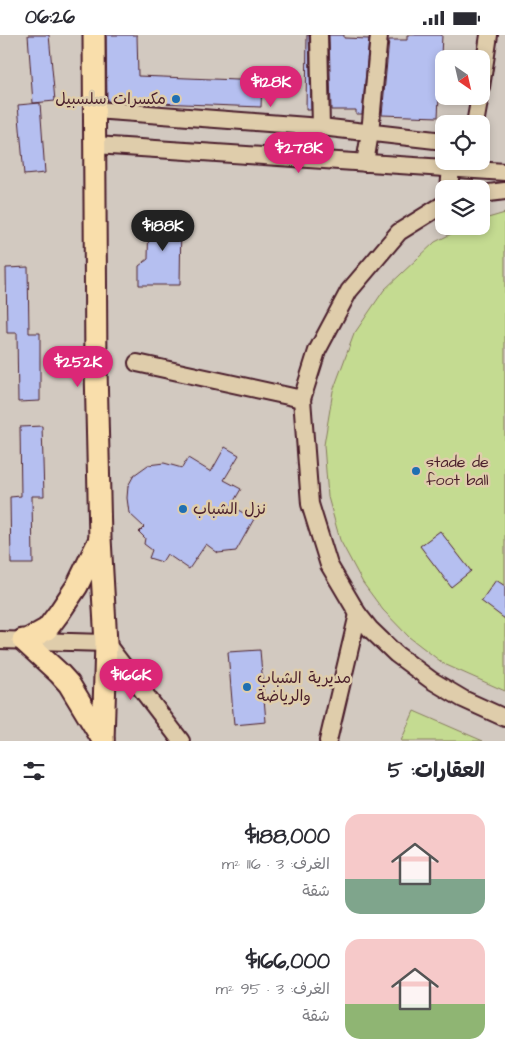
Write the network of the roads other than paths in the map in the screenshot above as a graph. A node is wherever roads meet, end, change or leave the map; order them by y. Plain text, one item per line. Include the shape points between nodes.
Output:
1 (94, 35) edge
2 (319, 35) edge
3 (379, 35) edge
4 (489, 35) edge
5 (487, 50) edge
6 (95, 110) junction
7 (321, 127) junction
8 (370, 133) junction
9 (435, 140) edge
10 (95, 145) junction
11 (365, 163) junction
12 (435, 167) edge
13 (478, 170) edge
14 (505, 172) edge
15 (505, 191) edge
16 (490, 193) edge
17 (435, 211) edge
18 (137, 363) dead end
19 (302, 399) junction
20 (100, 538) junction
21 (358, 614) junction
22 (0, 640) edge
23 (26, 640) junction
24 (106, 643) junction
25 (505, 718) edge
26 (103, 740) edge
27 (181, 741) edge
28 (328, 741) edge

1 - 6 main road
2 - 7 street
3 - 8 street
4 - 5 street
6 - 7 street
6 - 10 main road
7 - 8 street
8 - 9 street
8 - 11 street
10 - 11 street
10 - 20 main road
11 - 12 street
13 - 14 street
15 - 16 street
17 - 19 street via 399,233 349,291 317,351
18 - 19 street
19 - 21 street via 310,504 329,565
20 - 23 main road via 77,586 59,613 47,629
20 - 24 main road
21 - 25 street via 396,654 431,680
21 - 28 street
22 - 23 street
23 - 24 street
23 - 26 main road via 64,678
24 - 26 main road
24 - 27 street

